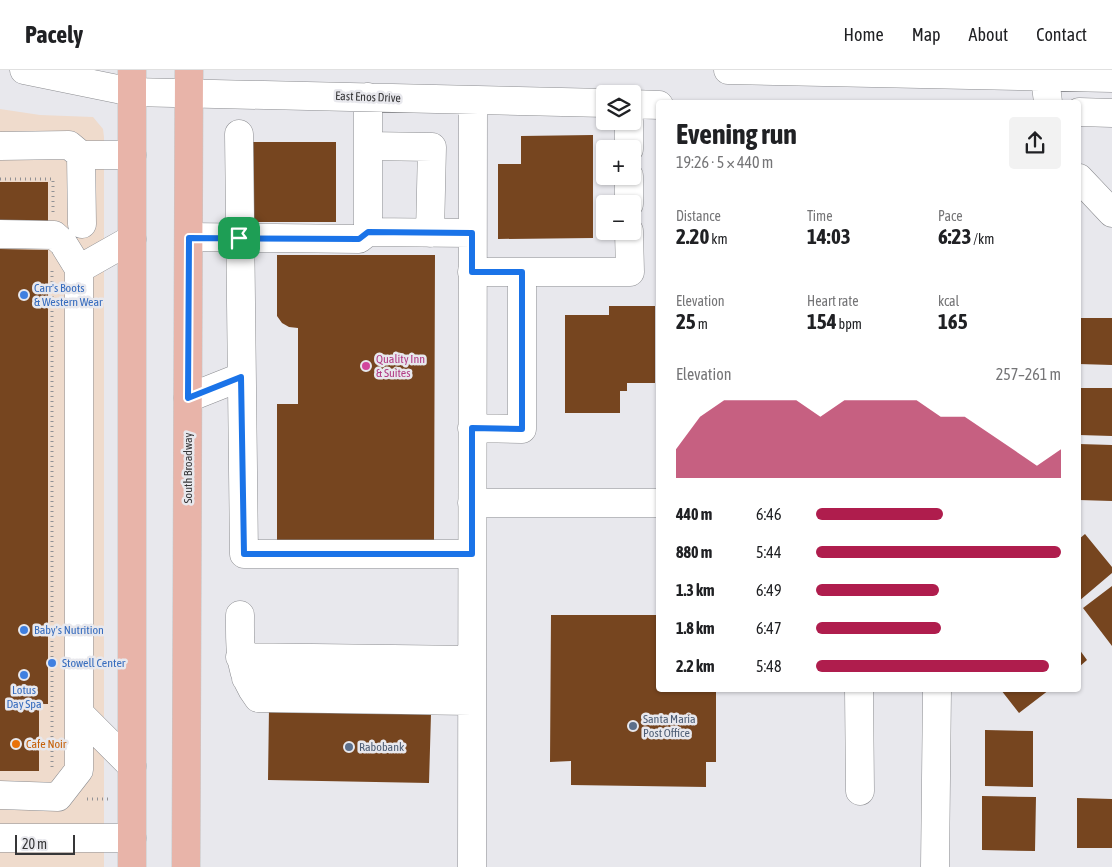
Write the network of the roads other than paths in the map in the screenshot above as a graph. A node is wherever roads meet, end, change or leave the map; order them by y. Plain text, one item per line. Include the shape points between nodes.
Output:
1 (31, 70) edge
2 (728, 70) edge
3 (1112, 78) edge
4 (132, 81) edge
5 (189, 81) edge
6 (1058, 83) edge
7 (368, 97) junction
8 (473, 100) junction
9 (596, 103) edge
10 (641, 104) edge
11 (656, 105) edge
12 (1081, 112) edge
13 (1112, 113) edge
14 (239, 134) dead end
15 (368, 138) junction
16 (0, 146) edge
17 (81, 155) junction
18 (132, 155) junction
19 (1081, 180) edge
20 (1112, 213) edge
21 (82, 224) dead end
22 (368, 232) junction
23 (430, 233) junction
24 (472, 233) junction
25 (0, 234) edge
26 (189, 238) junction
27 (239, 238) junction
28 (132, 239) junction
29 (630, 240) edge
30 (79, 269) junction
31 (472, 272) junction
32 (522, 272) junction
33 (241, 377) junction
34 (188, 398) junction
35 (472, 428) junction
36 (656, 503) edge
37 (472, 504) junction
38 (472, 554) junction
39 (240, 615) dead end
40 (245, 673) junction
41 (472, 681) junction
42 (859, 692) edge
43 (938, 692) edge
44 (79, 713) junction
45 (132, 766) junction
46 (860, 791) dead end
47 (0, 795) edge
48 (0, 838) edge
49 (132, 838) junction
50 (132, 867) edge
51 (186, 867) edge
52 (472, 867) edge
53 (935, 867) edge

1 - 4 street, East Enos Drive
2 - 6 street
3 - 6 street
4 - 5 street, East Enos Drive
4 - 18 main road
5 - 7 street, East Enos Drive
5 - 26 main road, South Broadway
7 - 8 street, East Enos Drive
7 - 15 street
8 - 9 street, East Enos Drive
8 - 24 street
10 - 11 street
12 - 13 street
14 - 27 street
15 - 22 street
15 - 23 street via 431,131
16 - 17 street via 69,145
17 - 18 street
17 - 21 street
18 - 28 main road
19 - 20 street
22 - 23 street
22 - 27 street via 359,239
23 - 24 street
24 - 31 street
25 - 30 street via 54,235 63,243
26 - 27 street
26 - 34 main road, South Broadway
27 - 33 street
28 - 30 street
28 - 45 main road
29 - 32 street via 630,272
30 - 44 street
31 - 32 street
31 - 35 street
32 - 35 street via 522,429
33 - 34 street
33 - 38 street via 244,554
34 - 51 main road, South Broadway
35 - 37 street
36 - 37 street
37 - 38 street
38 - 41 street
39 - 40 street
40 - 41 street
40 - 41 street via 258,698
41 - 52 street
42 - 46 street
43 - 53 street
44 - 45 street
44 - 47 street via 79,770 58,797
45 - 49 main road
48 - 49 street
49 - 50 main road

